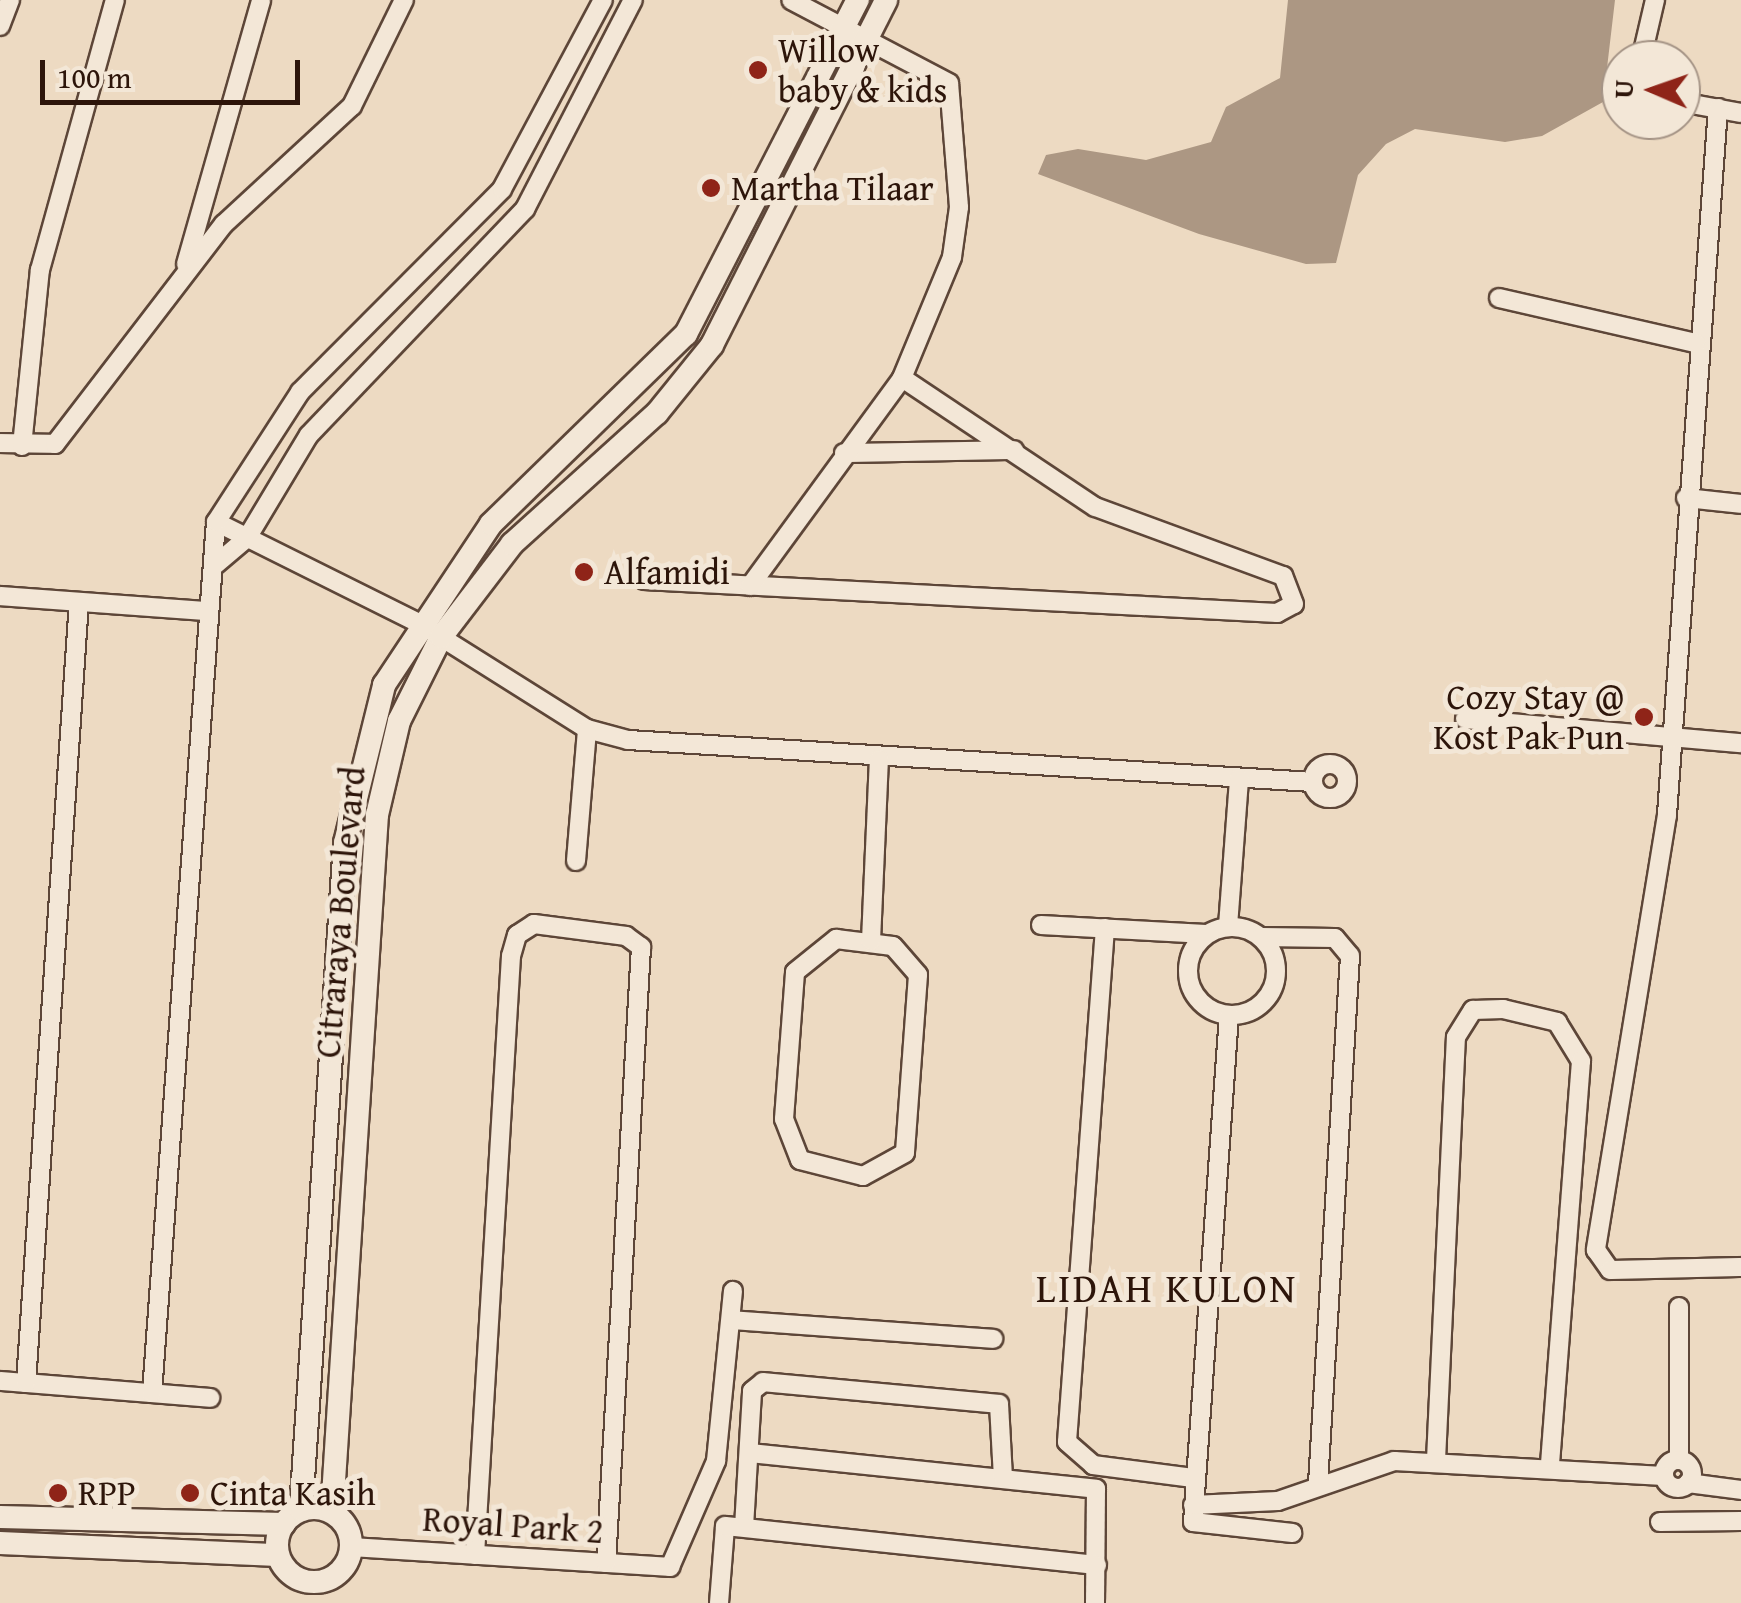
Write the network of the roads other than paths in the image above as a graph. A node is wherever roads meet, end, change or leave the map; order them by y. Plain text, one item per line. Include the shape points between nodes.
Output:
1 (10, 0) edge
2 (115, 0) edge
3 (262, 0) edge
4 (404, 0) edge
5 (604, 0) edge
6 (633, 0) edge
7 (791, 0) edge
8 (858, 0) edge
9 (886, 0) edge
10 (1655, 0) edge
11 (0, 26) edge
12 (846, 27) junction
13 (870, 39) junction
14 (1646, 40) edge
15 (1701, 105) edge
16 (1718, 108) junction
17 (1741, 112) edge
18 (184, 270) junction
19 (1499, 298) dead end
20 (1696, 343) junction
21 (902, 378) junction
22 (0, 443) edge
23 (22, 446) junction
24 (1014, 450) junction
25 (844, 453) junction
26 (1686, 498) junction
27 (1741, 504) edge
28 (216, 522) junction
29 (247, 538) junction
30 (214, 566) junction
31 (644, 580) dead end
32 (750, 586) junction
33 (0, 596) edge
34 (79, 602) junction
35 (206, 611) junction
36 (417, 622) junction
37 (441, 637) junction
38 (1465, 719) dead end
39 (587, 729) junction
40 (1676, 734) junction
41 (1741, 743) edge
42 (878, 759) junction
43 (1240, 778) junction
44 (1313, 782) dead end
45 (576, 861) dead end
46 (1041, 925) dead end
47 (1228, 926) junction
48 (1104, 928) junction
49 (1206, 934) junction
50 (1261, 937) junction
51 (871, 940) junction
52 (1230, 1016) junction
53 (1741, 1267) edge
54 (733, 1290) dead end
55 (1679, 1307) dead end
56 (732, 1320) junction
57 (992, 1338) dead end
58 (0, 1381) edge
59 (26, 1383) junction
60 (152, 1393) junction
61 (210, 1398) dead end
62 (750, 1453) junction
63 (1436, 1460) junction
64 (1679, 1460) junction
65 (1550, 1466) junction
66 (1664, 1476) junction
67 (1004, 1478) junction
68 (1192, 1478) junction
69 (1318, 1483) junction
70 (1688, 1483) junction
71 (1741, 1490) edge
72 (1192, 1505) junction
73 (332, 1512) junction
74 (0, 1516) edge
75 (292, 1517) junction
76 (1741, 1521) edge
77 (1660, 1522) dead end
78 (738, 1526) junction
79 (1292, 1533) dead end
80 (0, 1543) edge
81 (352, 1547) junction
82 (278, 1554) junction
83 (475, 1555) junction
84 (606, 1563) junction
85 (1097, 1564) junction
86 (297, 1579) junction
87 (328, 1592) edge
88 (296, 1603) edge
89 (718, 1603) edge
90 (1094, 1603) edge

1 - 11 street
2 - 23 street via 40,270
3 - 18 street
4 - 18 street via 352,106
5 - 28 street via 502,189 300,392
6 - 29 street via 525,209 308,435
7 - 12 street
8 - 12 main road, Citraraya Boulevard
9 - 13 main road, Citraraya Boulevard
10 - 14 street
12 - 13 street
12 - 36 main road, Citraraya Boulevard via 686,334 502,511
13 - 21 street via 949,84 961,156 952,257
13 - 37 main road, Citraraya Boulevard via 738,305 686,382 532,522
15 - 16 street
16 - 17 street
16 - 20 street
18 - 23 street via 55,444
19 - 20 street
20 - 26 street
21 - 24 street
21 - 25 street
22 - 23 street
24 - 25 street
24 - 32 street via 1095,507 1282,576 1294,604 1277,613
25 - 32 street
26 - 27 street
26 - 40 street
28 - 29 street
28 - 30 street
29 - 30 street
29 - 36 street
30 - 35 street
31 - 32 street
33 - 34 street
34 - 35 street
34 - 59 street
35 - 60 street
36 - 37 street
36 - 75 main road, Citraraya Boulevard via 367,730 346,844
37 - 39 street
37 - 73 main road, Citraraya Boulevard via 399,721 377,815
38 - 40 street
39 - 42 street
39 - 45 street
40 - 41 street
40 - 53 street via 1597,1259 1624,1270
42 - 43 street
42 - 51 street
43 - 44 street
43 - 47 street
46 - 48 street
47 - 49 street
47 - 50 street
48 - 49 street
48 - 68 street via 1066,1442 1093,1465
49 - 52 street via 1188,964 1189,983 1197,999
50 - 52 street via 1274,955 1272,987 1251,1011
50 - 69 street via 1335,938 1350,956
51 - 51 street via 910,956 918,975 910,1130 894,1164 850,1176 800,1160 789,1140 791,997 795,972 817,946
52 - 68 street
54 - 56 street
55 - 64 street
56 - 57 street
56 - 84 street, Royal Park 2 via 711,1482 670,1567
58 - 59 street
59 - 60 street
60 - 61 street
62 - 67 street
62 - 67 street via 758,1383 968,1400 1003,1406
62 - 78 street
63 - 65 street
63 - 65 street via 1456,1038 1473,1010 1503,1009 1557,1022 1581,1061
63 - 69 street via 1394,1461
64 - 66 street
64 - 70 street via 1690,1466
65 - 66 street
66 - 70 street via 1671,1486
67 - 85 street via 1096,1489
68 - 72 street
69 - 72 street via 1278,1501
70 - 71 street
72 - 79 street via 1193,1522
73 - 75 main road
73 - 81 main road
74 - 75 main road
75 - 82 main road
76 - 77 street
78 - 85 street
78 - 89 street via 719,1532
80 - 82 main road
81 - 83 street, Royal Park 2
81 - 87 main road
82 - 86 main road
83 - 84 street, Royal Park 2
83 - 84 street via 511,956 517,935 534,924 626,936 641,947
85 - 90 street
86 - 87 main road
86 - 88 main road

